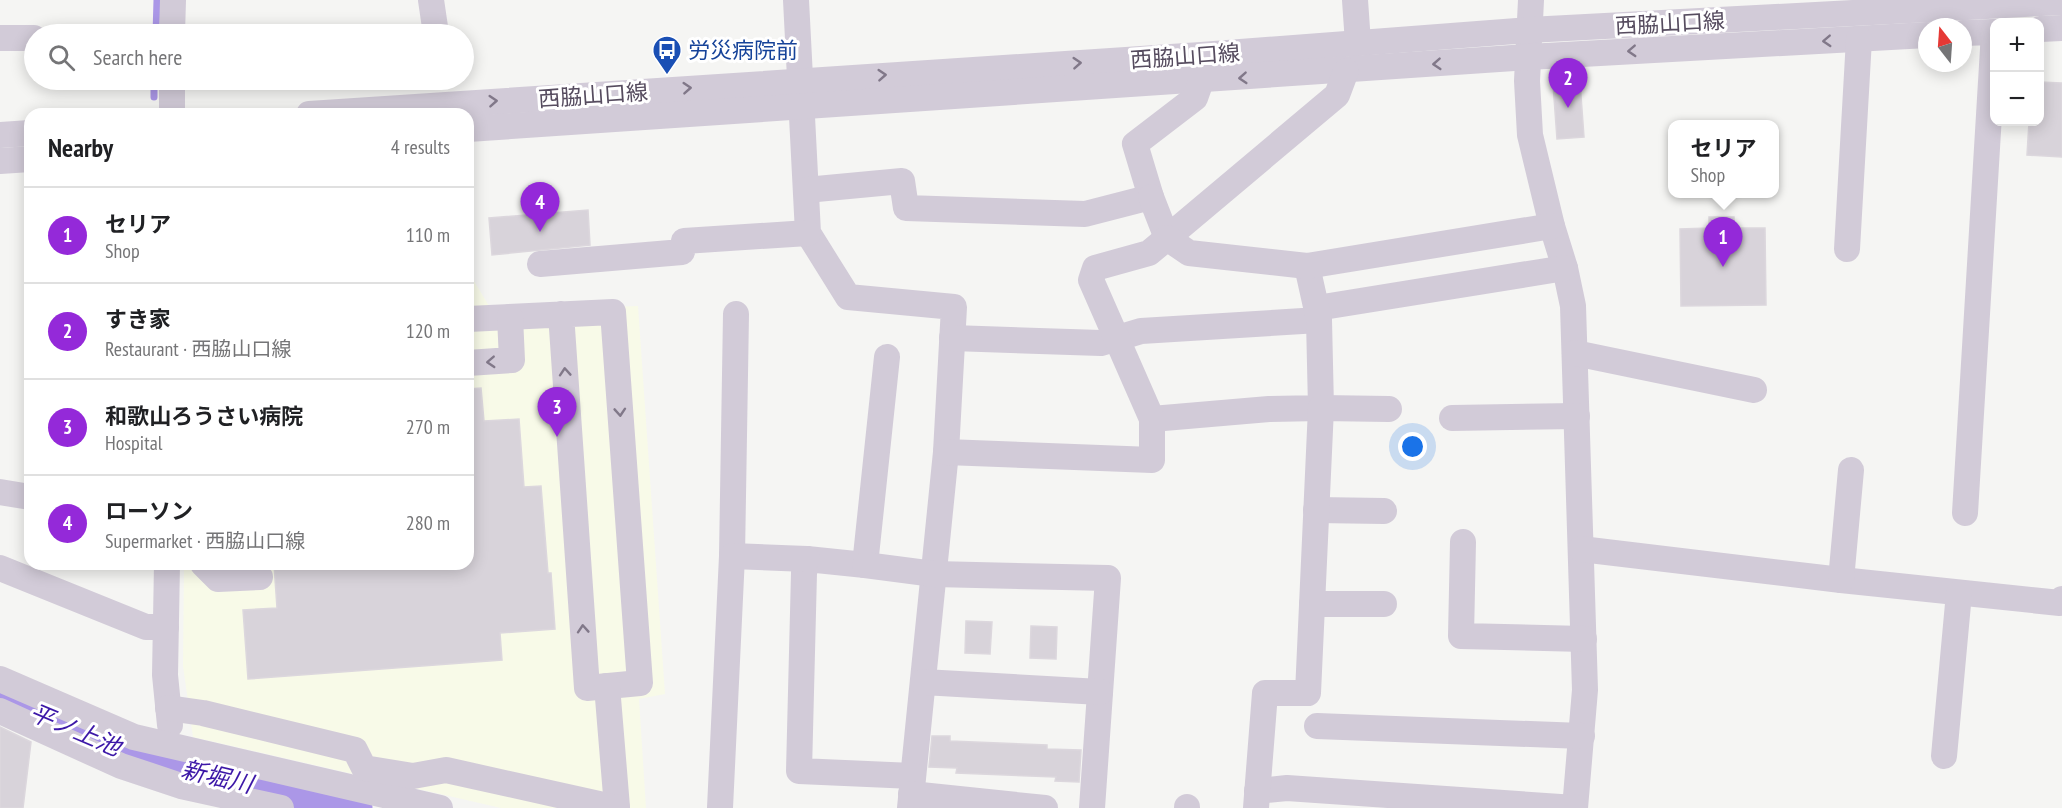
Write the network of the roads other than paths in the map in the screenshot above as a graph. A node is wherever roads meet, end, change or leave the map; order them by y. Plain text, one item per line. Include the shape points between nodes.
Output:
1 (173, 0) edge
2 (431, 0) edge
3 (796, 0) edge
4 (1355, 0) edge
5 (1531, 0) edge
6 (2062, 2) edge
7 (172, 24) edge
8 (435, 24) edge
9 (2062, 28) edge
10 (2044, 29) edge
11 (1529, 30) junction
12 (1990, 32) edge
13 (1972, 33) edge
14 (1918, 36) edge
15 (0, 38) edge
16 (24, 38) edge
17 (1859, 39) junction
18 (1358, 44) junction
19 (1201, 55) junction
20 (1528, 57) junction
21 (1346, 71) junction
22 (1992, 72) edge
23 (800, 81) junction
24 (1201, 81) junction
25 (172, 90) edge
26 (802, 107) junction
27 (172, 108) edge
28 (398, 108) edge
29 (474, 129) edge
30 (24, 133) edge
31 (0, 135) edge
32 (24, 159) edge
33 (0, 161) edge
34 (806, 190) junction
35 (1151, 196) junction
36 (1552, 226) junction
37 (808, 233) junction
38 (1167, 238) junction
39 (1847, 249) dead end
40 (540, 264) dead end
41 (1307, 266) junction
42 (1565, 268) junction
43 (561, 314) junction
44 (1318, 314) junction
45 (736, 315) dead end
46 (510, 317) junction
47 (474, 319) edge
48 (952, 338) junction
49 (1117, 338) junction
50 (1575, 353) junction
51 (887, 357) dead end
52 (474, 363) edge
53 (1754, 390) dead end
54 (1321, 408) junction
55 (1389, 409) dead end
56 (1577, 416) junction
57 (1452, 418) dead end
58 (1152, 419) junction
59 (946, 452) junction
60 (1851, 470) dead end
61 (0, 492) edge
62 (24, 496) edge
63 (1316, 510) junction
64 (1384, 511) dead end
65 (1965, 513) dead end
66 (1463, 542) dead end
67 (1581, 549) junction
68 (732, 556) junction
69 (807, 559) junction
70 (865, 565) junction
71 (0, 568) edge
72 (167, 570) edge
73 (209, 570) edge
74 (934, 574) junction
75 (260, 577) dead end
76 (1841, 580) junction
77 (1959, 592) junction
78 (2062, 599) edge
79 (1312, 604) junction
80 (1384, 604) dead end
81 (166, 627) junction
82 (1584, 639) junction
83 (0, 679) edge
84 (923, 682) junction
85 (597, 687) junction
86 (1100, 692) junction
87 (168, 708) junction
88 (0, 711) edge
89 (1317, 726) dead end
90 (1582, 736) junction
91 (172, 746) junction
92 (1944, 756) dead end
93 (911, 793) edge
94 (184, 797) edge
95 (1256, 800) edge
96 (432, 807) edge
97 (280, 808) edge
98 (617, 808) edge
99 (720, 808) edge
100 (1045, 808) edge
101 (1092, 808) edge
102 (1575, 808) edge

1 - 7 street
2 - 8 street
3 - 23 street
4 - 18 street
5 - 11 street
6 - 11 street, 西脇山口線
9 - 10 street
11 - 18 street, 西脇山口線
11 - 20 street
12 - 13 street
14 - 17 street, 西脇山口線
15 - 16 street
17 -> 20 street, 西脇山口線
17 - 39 street
18 - 19 street, 西脇山口線
23 -> 19 street, 西脇山口線
19 - 24 street
20 -> 21 street, 西脇山口線
20 - 36 street via 1530,135
21 -> 24 street, 西脇山口線
21 - 38 street via 1336,95
22 - 65 street
23 - 26 street
28 -> 23 street, 西脇山口線
24 - 26 street, 西脇山口線
24 - 35 street via 1196,98 1135,144
25 - 27 street
26 - 29 street, 西脇山口線
26 - 34 street
30 - 31 street
32 - 33 street
34 - 35 street via 902,181 906,207 1085,214
34 - 37 street
35 - 38 street
36 - 41 street
36 - 42 street
37 - 40 street via 684,241 682,252
37 - 48 street via 848,297 954,307
38 - 41 street via 1189,254
38 - 49 street via 1149,253 1095,268 1091,280
41 - 44 street
42 - 44 street
42 - 50 street via 1573,306
43 - 46 street
85 -> 43 street
43 -> 85 street via 613,312 640,683
44 - 49 street via 1141,331
44 - 54 street
45 - 68 street
46 - 47 street
46 -> 52 street via 512,360
48 - 49 street via 1101,343
48 - 59 street
49 - 58 street
50 - 53 street
50 - 56 street
51 - 70 street
54 - 55 street
54 - 58 street
54 - 63 street
56 - 57 street
56 - 67 street
58 - 59 street via 1152,460
59 - 74 street
60 - 76 street
61 - 62 street
63 - 64 street
63 - 79 street
66 - 82 street via 1461,636
67 - 76 street
67 - 82 street
68 - 69 street
68 - 99 street
69 - 70 street
69 - 93 street via 799,771
70 - 74 street
71 - 81 street via 146,627
72 - 81 street
73 - 75 street via 218,579
74 - 84 street
74 - 86 street via 1108,578
76 - 77 street
77 - 78 street via 2060,603
77 - 92 street
79 - 80 street
79 - 95 street via 1308,693 1265,693
81 - 87 street
82 - 90 street
83 - 91 street via 134,737
84 - 86 street
84 - 93 street
85 - 98 street
86 - 101 street
87 - 91 street
87 - 98 street via 204,713 355,750 364,768 413,776 446,770
88 - 94 street
89 - 90 street
90 - 102 street
91 - 94 street
91 - 96 street
93 - 100 street
94 - 97 street
95 - 102 street via 1287,788

